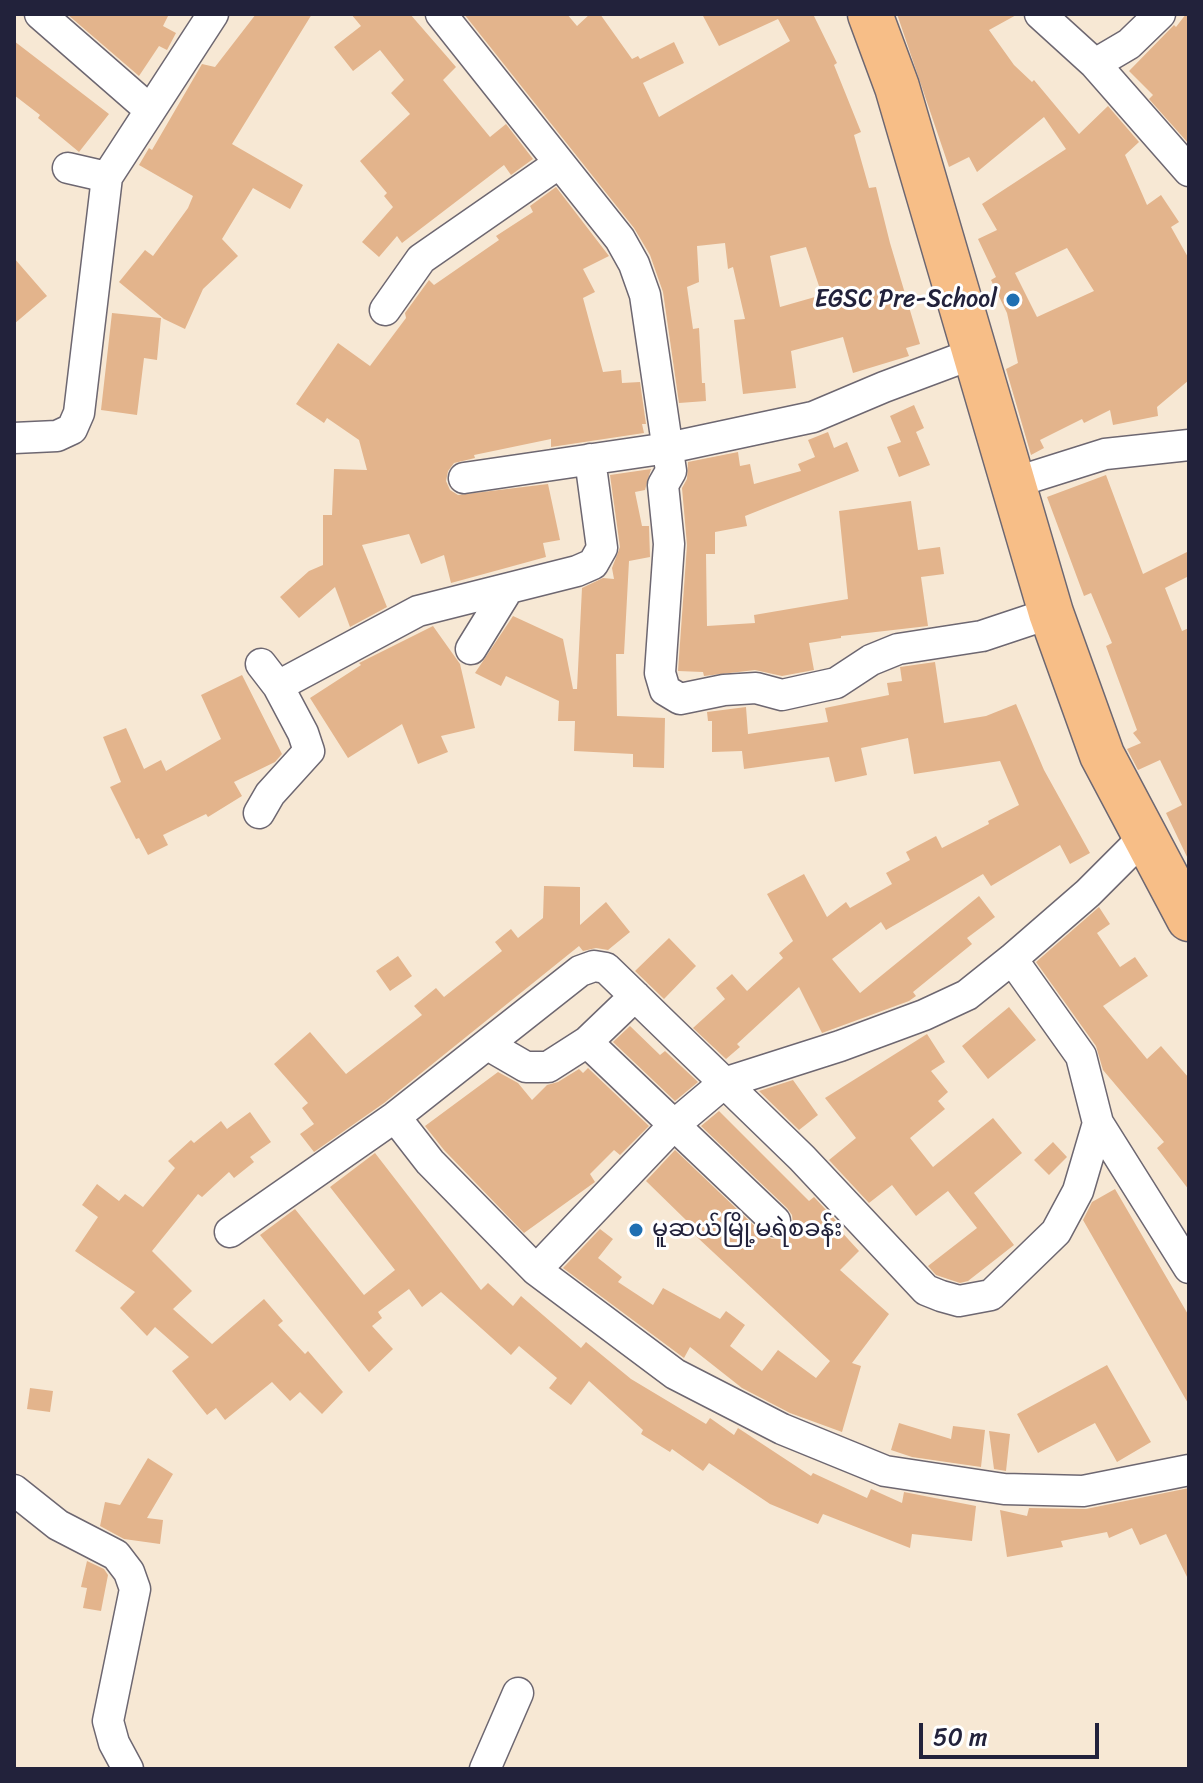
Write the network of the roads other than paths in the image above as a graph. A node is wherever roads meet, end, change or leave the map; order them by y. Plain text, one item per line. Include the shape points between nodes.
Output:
1 (40, 14) edge
2 (213, 14) edge
3 (441, 14) edge
4 (870, 14) edge
5 (1040, 14) edge
6 (1160, 14) edge
7 (1095, 64) junction
8 (150, 110) junction
9 (558, 164) junction
10 (68, 168) dead end
11 (1189, 171) edge
12 (107, 177) junction
13 (385, 310) dead end
14 (975, 353) junction
15 (14, 438) edge
16 (1189, 445) edge
17 (668, 448) junction
18 (590, 459) junction
19 (464, 478) dead end
20 (1013, 483) junction
21 (508, 589) junction
22 (1051, 613) junction
23 (471, 649) dead end
24 (259, 813) dead end
25 (1145, 836) junction
26 (1189, 919) edge
27 (1012, 959) junction
28 (635, 996) junction
29 (587, 1042) junction
30 (488, 1045) junction
31 (724, 1083) junction
32 (395, 1117) junction
33 (1098, 1123) junction
34 (673, 1126) junction
35 (775, 1221) dead end
36 (230, 1232) dead end
37 (1189, 1268) edge
38 (536, 1270) junction
39 (1189, 1470) edge
40 (14, 1492) edge
41 (518, 1693) dead end
42 (128, 1769) edge
43 (485, 1769) edge

1 - 8 street
2 - 8 street
3 - 9 street
4 - 14 highway via 897,87
5 - 7 street
6 - 7 street via 1129,44
7 - 11 street
8 - 12 street
9 - 13 street via 421,259
9 - 17 street via 634,264 645,295
10 - 12 street
12 - 15 street via 79,413 72,429 57,436
14 - 17 street via 813,417
14 - 20 highway
16 - 20 street via 1105,454
17 - 18 street
17 - 22 street via 671,471 663,485 669,544 660,673 665,690 680,699 756,688 782,695 836,683 898,649 982,636
18 - 19 street
18 - 21 street via 602,548 593,564
20 - 22 highway
21 - 23 street
21 - 24 street via 418,611 270,675 309,751
22 - 25 highway via 1102,755
25 - 26 highway
25 - 27 street
27 - 31 street via 967,995 924,1015
27 - 33 street via 1081,1056
28 - 29 street
28 - 30 street via 606,968 594,966 580,971
28 - 31 street
29 - 30 street via 548,1067 526,1067
29 - 34 street
30 - 32 street
31 - 33 street via 926,1290 959,1301 991,1295 1056,1232 1078,1191
31 - 34 street
32 - 36 street
32 - 38 street via 430,1162
33 - 37 street
34 - 35 street
34 - 38 street
38 - 39 street via 675,1374 782,1429 885,1471 1004,1489 1083,1491
40 - 42 street via 58,1525 116,1555 129,1572 135,1589 108,1721
41 - 43 street

